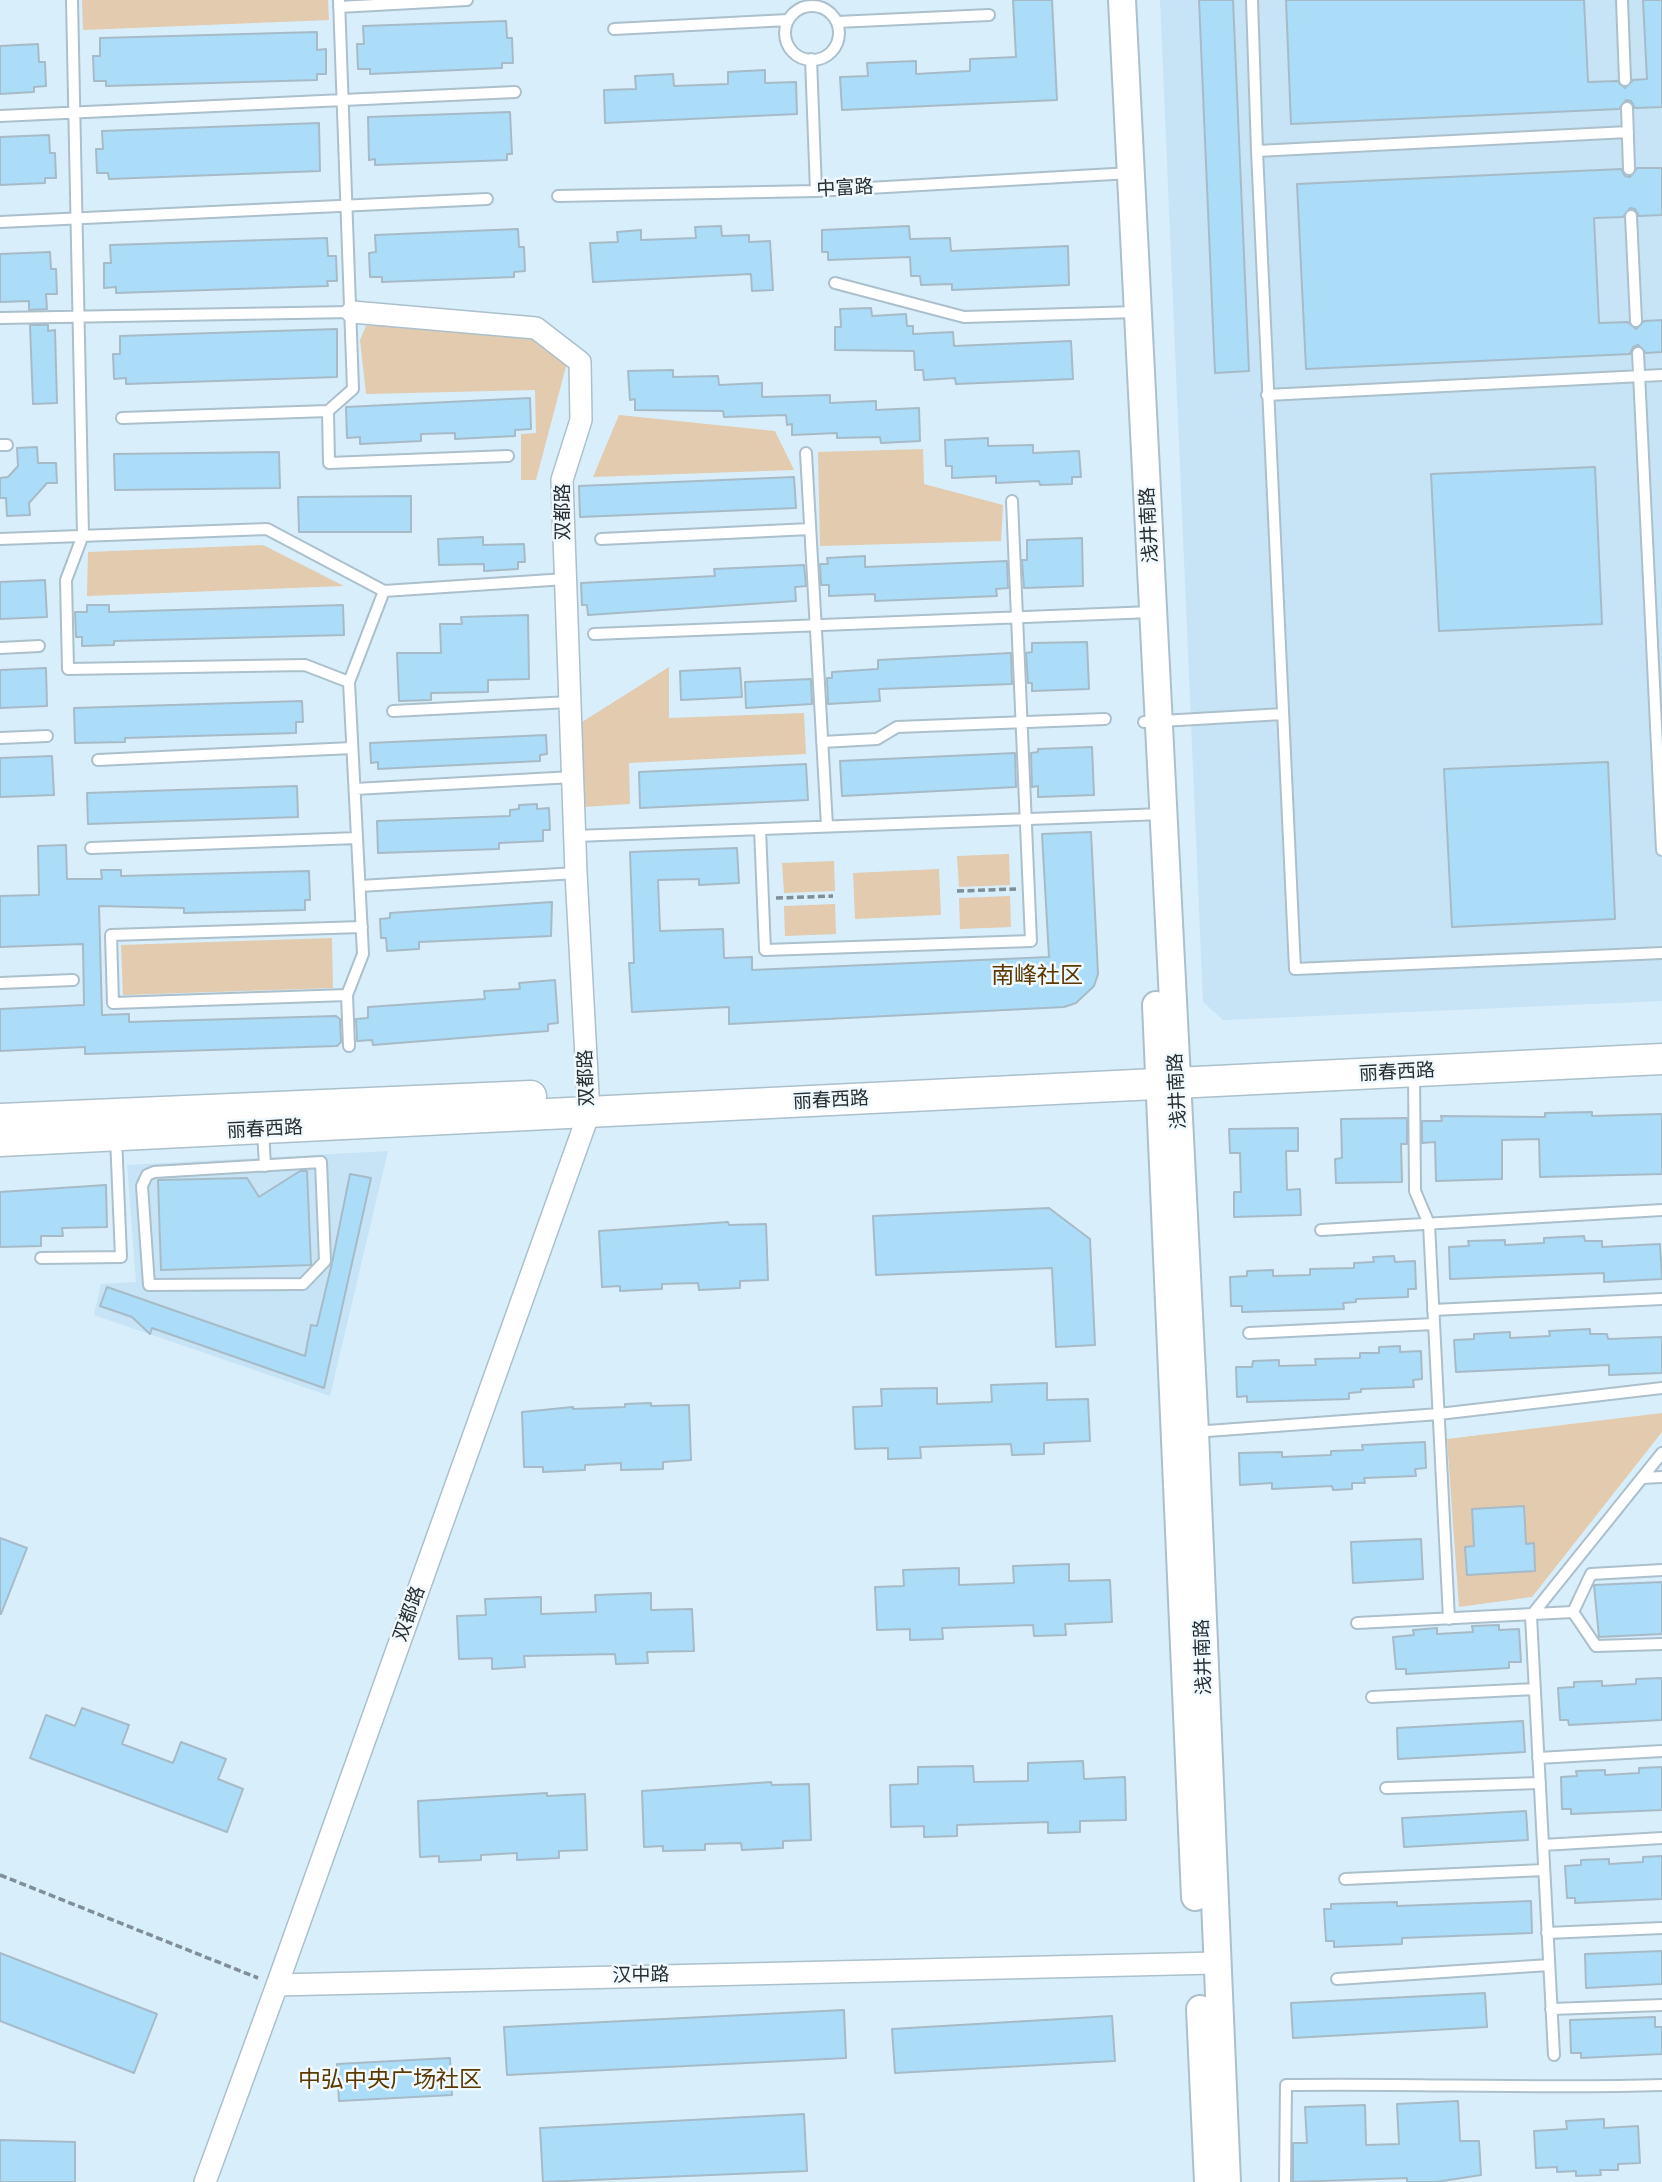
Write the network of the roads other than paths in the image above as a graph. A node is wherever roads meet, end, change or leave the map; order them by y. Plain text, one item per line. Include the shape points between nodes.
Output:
1 (72, 0) edge
2 (467, 0) edge
3 (1107, 0) edge
4 (1122, 0) edge
5 (1252, 0) edge
6 (1622, 0) edge
7 (339, 3) edge
8 (807, 3) edge
9 (989, 15) dead end
10 (788, 20) junction
11 (837, 22) junction
12 (614, 29) dead end
13 (811, 60) junction
14 (1625, 80) dead end
15 (515, 92) dead end
16 (343, 100) junction
17 (1627, 108) dead end
18 (74, 112) junction
19 (0, 116) edge
20 (1628, 132) junction
21 (1257, 151) junction
22 (1629, 169) dead end
23 (1124, 173) junction
24 (816, 191) junction
25 (558, 196) dead end
26 (487, 200) dead end
27 (347, 206) junction
28 (1631, 216) dead end
29 (76, 218) junction
30 (0, 222) edge
31 (835, 284) dead end
32 (352, 312) junction
33 (1131, 312) junction
34 (78, 315) junction
35 (0, 318) edge
36 (1636, 321) dead end
37 (1638, 354) dead end
38 (1662, 375) edge
39 (1639, 376) junction
40 (1267, 395) junction
41 (328, 411) junction
42 (122, 418) dead end
43 (806, 453) dead end
44 (508, 456) dead end
45 (1012, 500) dead end
46 (810, 529) junction
47 (83, 536) junction
48 (0, 539) edge
49 (601, 539) dead end
50 (566, 579) junction
51 (383, 591) junction
52 (1147, 612) junction
53 (1017, 616) junction
54 (816, 625) junction
55 (594, 634) dead end
56 (38, 646) dead end
57 (0, 648) edge
58 (349, 682) junction
59 (570, 702) junction
60 (393, 711) dead end
61 (1283, 714) junction
62 (1105, 719) dead end
63 (1021, 722) junction
64 (1151, 722) junction
65 (47, 736) dead end
66 (0, 738) edge
67 (822, 742) junction
68 (352, 748) junction
69 (98, 760) dead end
70 (573, 777) junction
71 (355, 789) junction
72 (1156, 815) junction
73 (1025, 819) junction
74 (827, 826) junction
75 (760, 829) junction
76 (575, 836) junction
77 (357, 838) junction
78 (91, 848) dead end
79 (1662, 850) edge
80 (576, 873) junction
81 (360, 886) junction
82 (362, 927) junction
83 (1662, 953) edge
84 (73, 980) dead end
85 (0, 983) edge
86 (347, 995) junction
87 (1662, 1043) edge
88 (349, 1045) dead end
89 (1662, 1059) edge
90 (1414, 1072) junction
91 (1168, 1075) junction
92 (589, 1103) junction
93 (0, 1118) edge
94 (263, 1130) junction
95 (116, 1137) junction
96 (0, 1141) edge
97 (265, 1166) junction
98 (1662, 1210) edge
99 (1429, 1224) junction
100 (1321, 1230) dead end
101 (41, 1258) dead end
102 (1662, 1299) edge
103 (1433, 1310) junction
104 (1434, 1324) junction
105 (1249, 1333) dead end
106 (1662, 1388) edge
107 (1438, 1414) junction
108 (1184, 1432) junction
109 (1662, 1453) edge
110 (1662, 1476) edge
111 (1642, 1478) junction
112 (1662, 1570) edge
113 (1573, 1612) junction
114 (1531, 1616) junction
115 (1449, 1619) junction
116 (1357, 1623) dead end
117 (1662, 1644) edge
118 (1535, 1689) junction
119 (1372, 1697) dead end
120 (1662, 1751) edge
121 (1538, 1758) junction
122 (1540, 1783) junction
123 (1386, 1788) dead end
124 (1662, 1838) edge
125 (1543, 1845) junction
126 (1544, 1870) junction
127 (1345, 1878) dead end
128 (1662, 1928) edge
129 (1548, 1933) junction
130 (1207, 1963) junction
131 (1549, 1965) junction
132 (1337, 1979) dead end
133 (277, 1985) junction
134 (1662, 2005) edge
135 (1551, 2009) junction
136 (1554, 2055) dead end
137 (1662, 2085) edge
138 (205, 2182) edge
139 (1208, 2182) edge
140 (1227, 2182) edge
141 (1285, 2182) edge

1 - 18 lane
2 - 7 lane
3 - 23 street, 浅井南路
4 - 23 street, 浅井南路
5 - 21 lane
6 - 14 lane
7 - 16 lane
8 - 10 lane
8 - 11 lane via 830,12
9 - 11 lane
10 - 12 lane
10 - 13 lane via 787,44 794,53
11 - 13 lane via 836,46 829,55
13 - 24 lane
15 - 16 lane
16 - 18 lane
16 - 27 lane
17 - 20 lane
18 - 19 lane
18 - 29 lane
20 - 21 lane
20 - 22 lane
21 - 40 lane
23 - 24 lane, 中富路
23 - 33 street, 浅井南路
24 - 25 lane, 中富路
26 - 27 lane
27 - 29 lane
27 - 32 lane
28 - 36 lane
29 - 30 lane
29 - 34 lane
31 - 33 lane via 964,317
32 - 34 lane
32 - 41 lane via 353,389
32 - 50 street, 双都路 via 536,328 580,362 582,420 562,481
33 - 52 street, 浅井南路
34 - 35 lane
34 - 47 lane
37 - 39 lane
38 - 39 lane
39 - 40 lane
39 - 79 lane
40 - 61 lane
41 - 42 lane
41 - 44 lane via 329,464
43 - 46 lane
45 - 53 lane
46 - 49 lane
46 - 54 lane
47 - 48 lane
47 - 51 lane via 267,529
47 - 58 lane via 66,580 68,669 305,665
50 - 51 lane
50 - 59 street, 双都路
51 - 58 lane
52 - 53 lane
52 - 64 street, 浅井南路
53 - 54 lane
53 - 63 lane
54 - 55 lane
54 - 67 lane
56 - 57 lane
58 - 68 lane
59 - 60 lane
59 - 70 street, 双都路
61 - 64 lane
61 - 83 lane via 1295,969
62 - 63 lane
63 - 67 lane via 897,727 877,739
63 - 73 lane
64 - 72 street, 浅井南路
65 - 66 lane
67 - 74 lane
68 - 69 lane
68 - 71 lane
70 - 71 lane
70 - 76 street, 双都路
71 - 77 lane
72 - 73 lane
72 - 91 street, 浅井南路
73 - 74 lane
73 - 75 lane via 1031,941 765,950
74 - 75 lane
75 - 76 lane
76 - 80 street, 双都路
77 - 78 lane
77 - 81 lane
80 - 81 lane
80 - 92 street, 双都路
81 - 82 lane
82 - 86 lane via 363,954
82 - 86 lane via 111,936 113,1003
84 - 85 lane
86 - 88 lane
87 - 91 main road, 丽春西路
89 - 90 main road, 丽春西路
90 - 91 main road, 丽春西路
90 - 99 lane via 1415,1191
91 - 92 main road, 丽春西路
91 - 108 street, 浅井南路
92 - 93 main road, 丽春西路
92 - 94 main road, 丽春西路
92 - 133 street, 双都路
94 - 95 main road, 丽春西路
94 - 97 lane
95 - 96 main road, 丽春西路
95 - 101 lane via 121,1257
97 - 97 lane via 147,1175 142,1186 149,1286 303,1284 325,1261 321,1162
98 - 99 lane
99 - 100 lane
99 - 103 lane
102 - 103 lane
103 - 104 lane
104 - 105 lane
104 - 107 lane
106 - 107 lane
107 - 108 lane
107 - 115 lane
108 - 130 street, 浅井南路
109 - 111 lane
110 - 111 lane
111 - 114 lane
112 - 113 lane via 1591,1574
113 - 114 lane
113 - 117 lane via 1596,1646
114 - 115 lane
114 - 118 lane
115 - 116 lane
118 - 119 lane
118 - 121 lane
120 - 121 lane
121 - 122 lane
122 - 123 lane
122 - 125 lane
124 - 125 lane
125 - 126 lane
126 - 127 lane
126 - 129 lane
128 - 129 lane
129 - 131 lane
130 - 133 street, 汉中路
130 - 139 street, 浅井南路
130 - 140 street, 浅井南路
131 - 132 lane
131 - 135 lane
133 - 138 street
134 - 135 lane
135 - 136 lane
137 - 141 lane via 1286,2085

